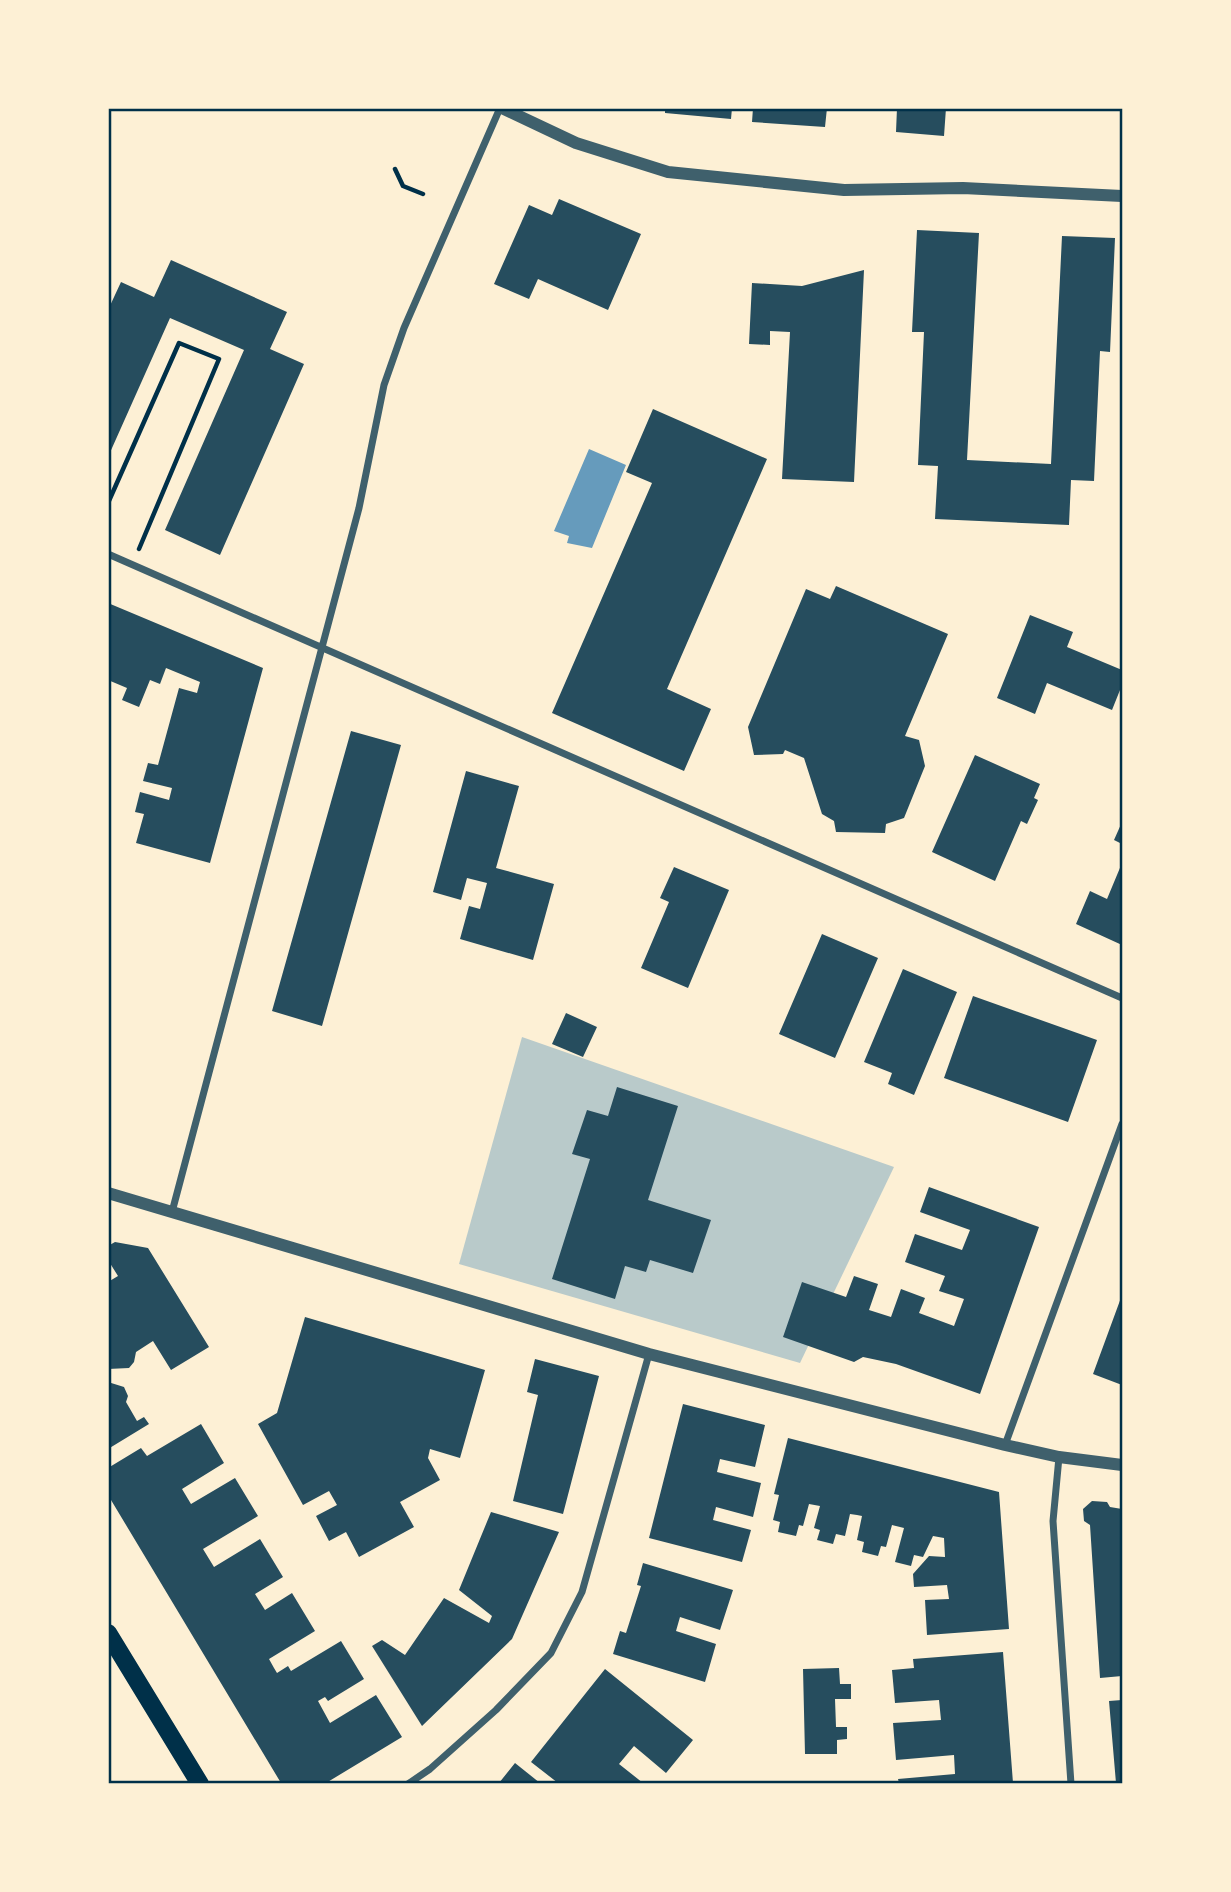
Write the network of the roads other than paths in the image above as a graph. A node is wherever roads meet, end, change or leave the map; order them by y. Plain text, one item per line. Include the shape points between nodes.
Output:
1 (501, 108) edge
2 (1122, 196) edge
3 (108, 554) edge
4 (323, 649) junction
5 (1122, 998) edge
6 (1122, 1124) edge
7 (108, 1193) edge
8 (172, 1212) junction
9 (649, 1354) junction
10 (1005, 1445) junction
11 (1059, 1457) junction
12 (1122, 1465) edge
13 (108, 1633) edge
14 (200, 1783) edge
15 (408, 1783) edge
16 (1070, 1783) edge

1 - 2 street via 576,143 668,172 844,190 963,188
1 - 4 street via 394,353
3 - 4 street
4 - 5 street
4 - 8 street
6 - 10 street
7 - 8 street
8 - 9 street
9 - 10 street
9 - 15 street via 582,1592 551,1653 496,1710
10 - 11 street
11 - 12 street
11 - 16 street via 1053,1521
13 - 14 main road

